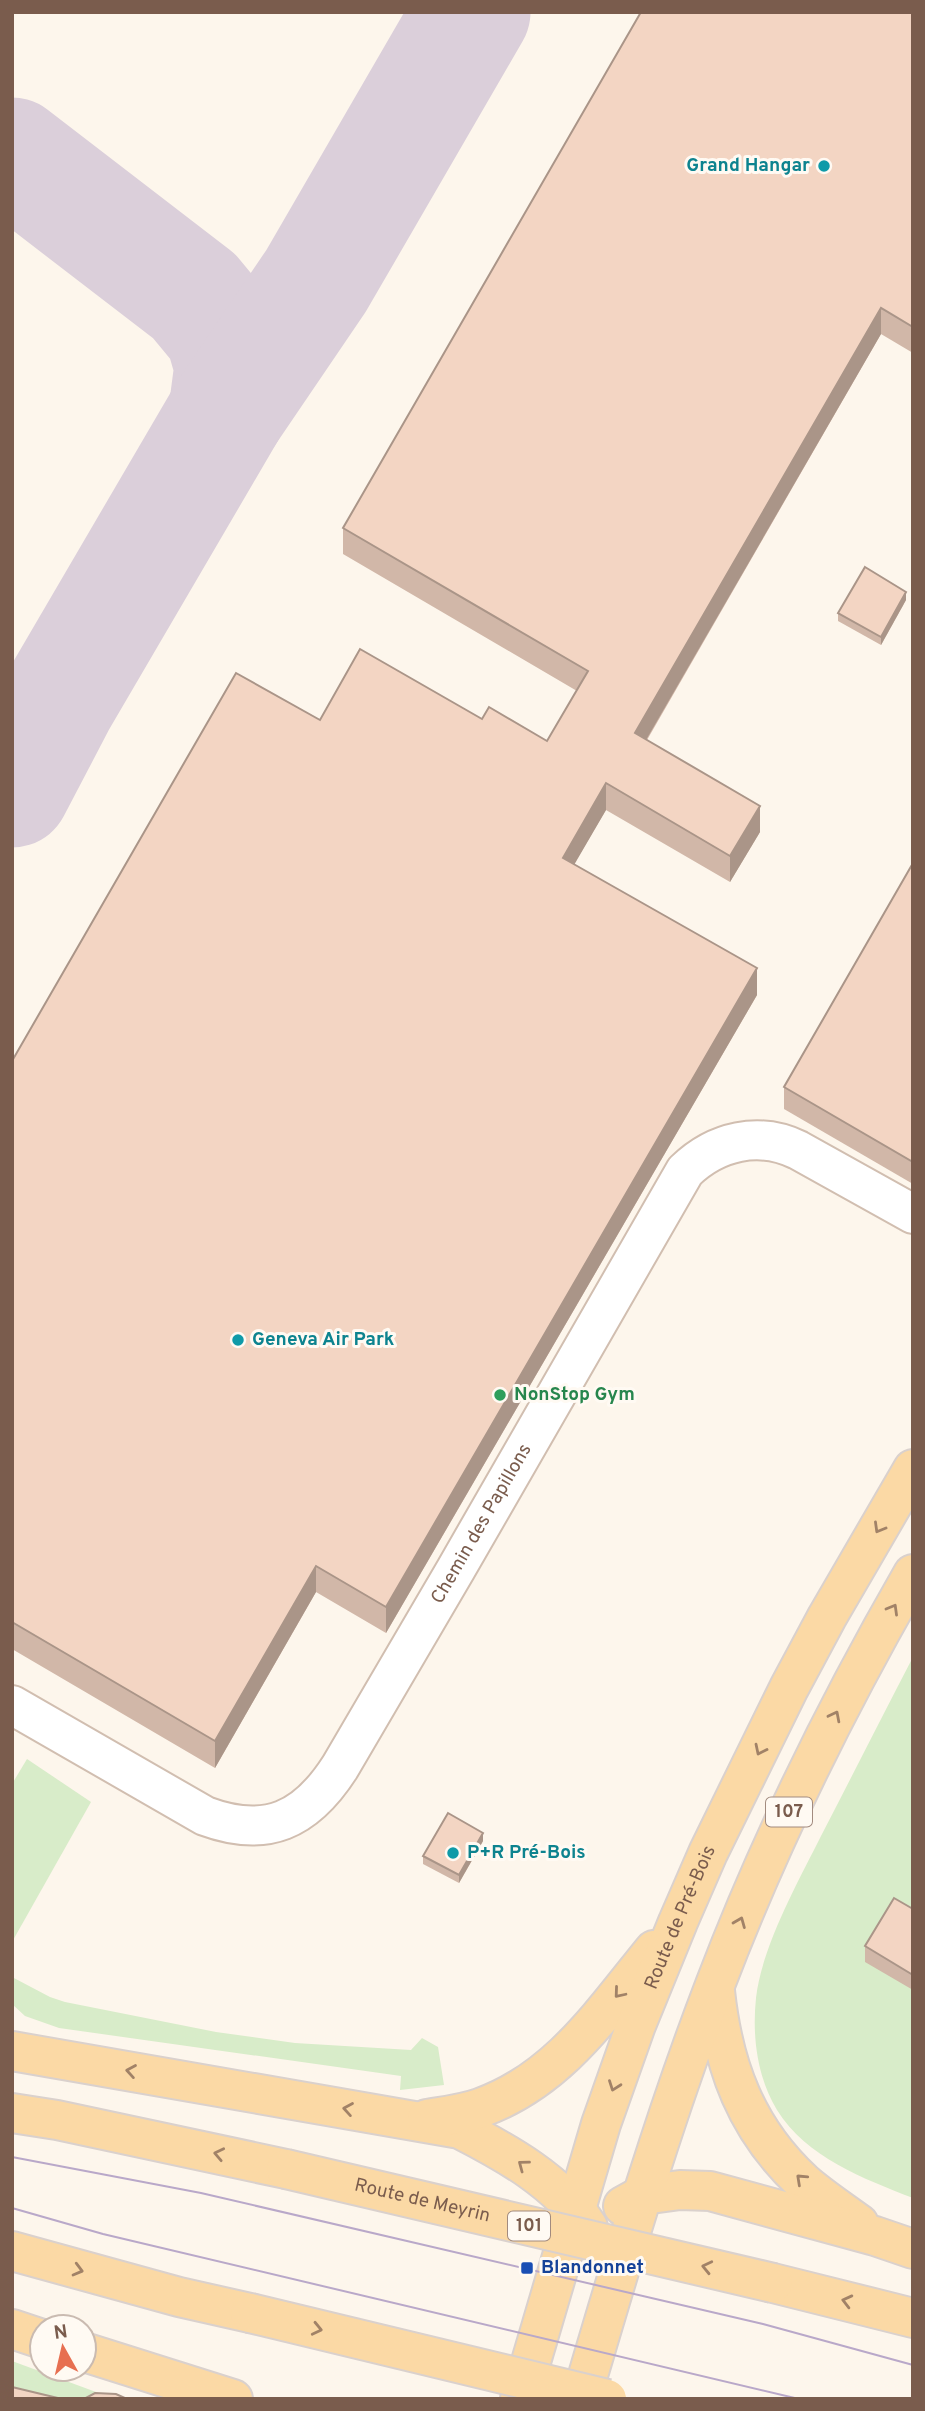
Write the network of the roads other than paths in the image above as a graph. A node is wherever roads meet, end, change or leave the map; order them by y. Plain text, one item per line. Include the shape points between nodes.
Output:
1 (913, 1214) edge
2 (913, 1469) edge
3 (913, 1574) edge
4 (12, 1705) edge
5 (678, 1922) junction
6 (714, 1986) junction
7 (12, 2051) edge
8 (12, 2112) edge
9 (416, 2120) junction
10 (643, 2195) junction
11 (583, 2219) junction
12 (875, 2236) junction
13 (913, 2249) edge
14 (12, 2251) edge
15 (552, 2290) junction
16 (913, 2318) edge
17 (601, 2331) junction
18 (98, 2356) edge
19 (566, 2397) edge
20 (233, 2399) edge
21 (520, 2399) edge
22 (607, 2399) edge

1 - 4 street, Chemin des Papillons via 799,1150 765,1139 717,1149 685,1171 340,1767 325,1790 298,1813 259,1825 213,1819
2 -> 5 main road, Route de Pré-Bois / 107 via 789,1688
6 -> 3 main road, 107 via 813,1760
5 -> 9 main road via 572,2050 528,2085 461,2114
5 -> 11 main road, Route de Pré-Bois / 107 via 613,2090
6 - 10 main road, 107
12 -> 6 main road via 804,2183 760,2135 728,2066
9 -> 7 main road
16 -> 8 main road, Route de Meyrin / 101, bridge via 286,2169
11 -> 9 main road via 515,2159 460,2129
10 - 11 main road via 614,2211
10 - 12 main road via 710,2191
10 - 17 main road, 107
11 - 15 main road, Route de Pré-Bois / 107
11 - 17 main road via 607,2287
12 - 13 main road
14 -> 22 main road, bridge via 179,2297
15 - 19 main road via 546,2328 550,2356
15 - 21 main road, Route de Pré-Bois / 107
17 - 19 main road
18 - 20 main road

